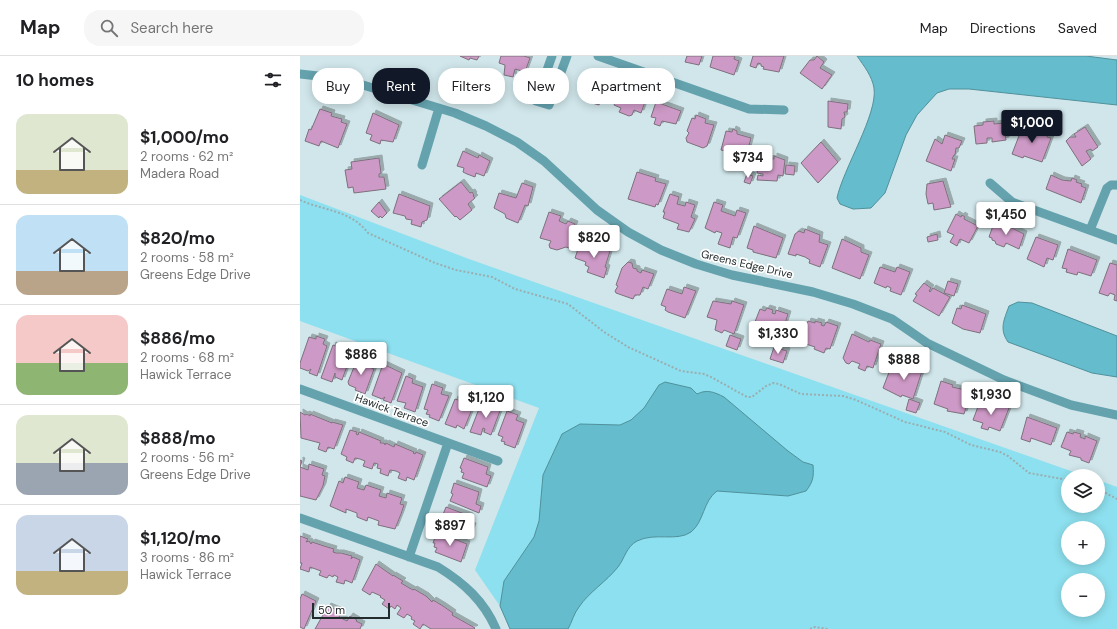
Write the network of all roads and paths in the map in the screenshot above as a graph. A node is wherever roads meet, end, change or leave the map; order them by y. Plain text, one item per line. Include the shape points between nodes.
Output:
1 (552, 56) edge
2 (567, 56) edge
3 (598, 56) edge
4 (300, 74) edge
5 (439, 108) junction
6 (784, 110) dead end
7 (422, 164) dead end
8 (990, 183) dead end
9 (1117, 185) edge
10 (300, 200) edge
11 (1090, 230) junction
12 (1117, 239) edge
13 (300, 389) edge
14 (1117, 415) edge
15 (448, 443) junction
16 (498, 461) dead end
17 (1061, 479) edge
18 (1105, 492) edge
19 (1117, 499) edge
20 (300, 518) edge
21 (409, 557) junction
22 (496, 629) edge
23 (810, 629) edge
24 (828, 629) edge

1 - 2 street via 536,101 549,105
3 - 6 street via 749,110
4 - 5 street, Greens Edge Drive via 363,85
5 - 7 street
5 - 14 street, Greens Edge Drive via 486,126 517,142 544,161 597,210 660,250 732,275 806,290 853,304 892,319 927,343 1004,380 1071,406
8 - 11 street via 1012,202
9 - 11 street via 1107,188
10 - 17 path via 352,218 368,233 435,263 492,277 515,288 568,304 598,328 628,347 681,371 704,374 747,397 752,397 773,383 809,396 843,396 905,422 945,432 970,445 1000,452 1029,473
11 - 12 street
13 - 15 street, Hawick Terrace
15 - 16 street, Hawick Terrace
15 - 21 street
18 - 19 path
20 - 21 street
21 - 22 street via 438,567 455,578 479,599
23 - 24 path

